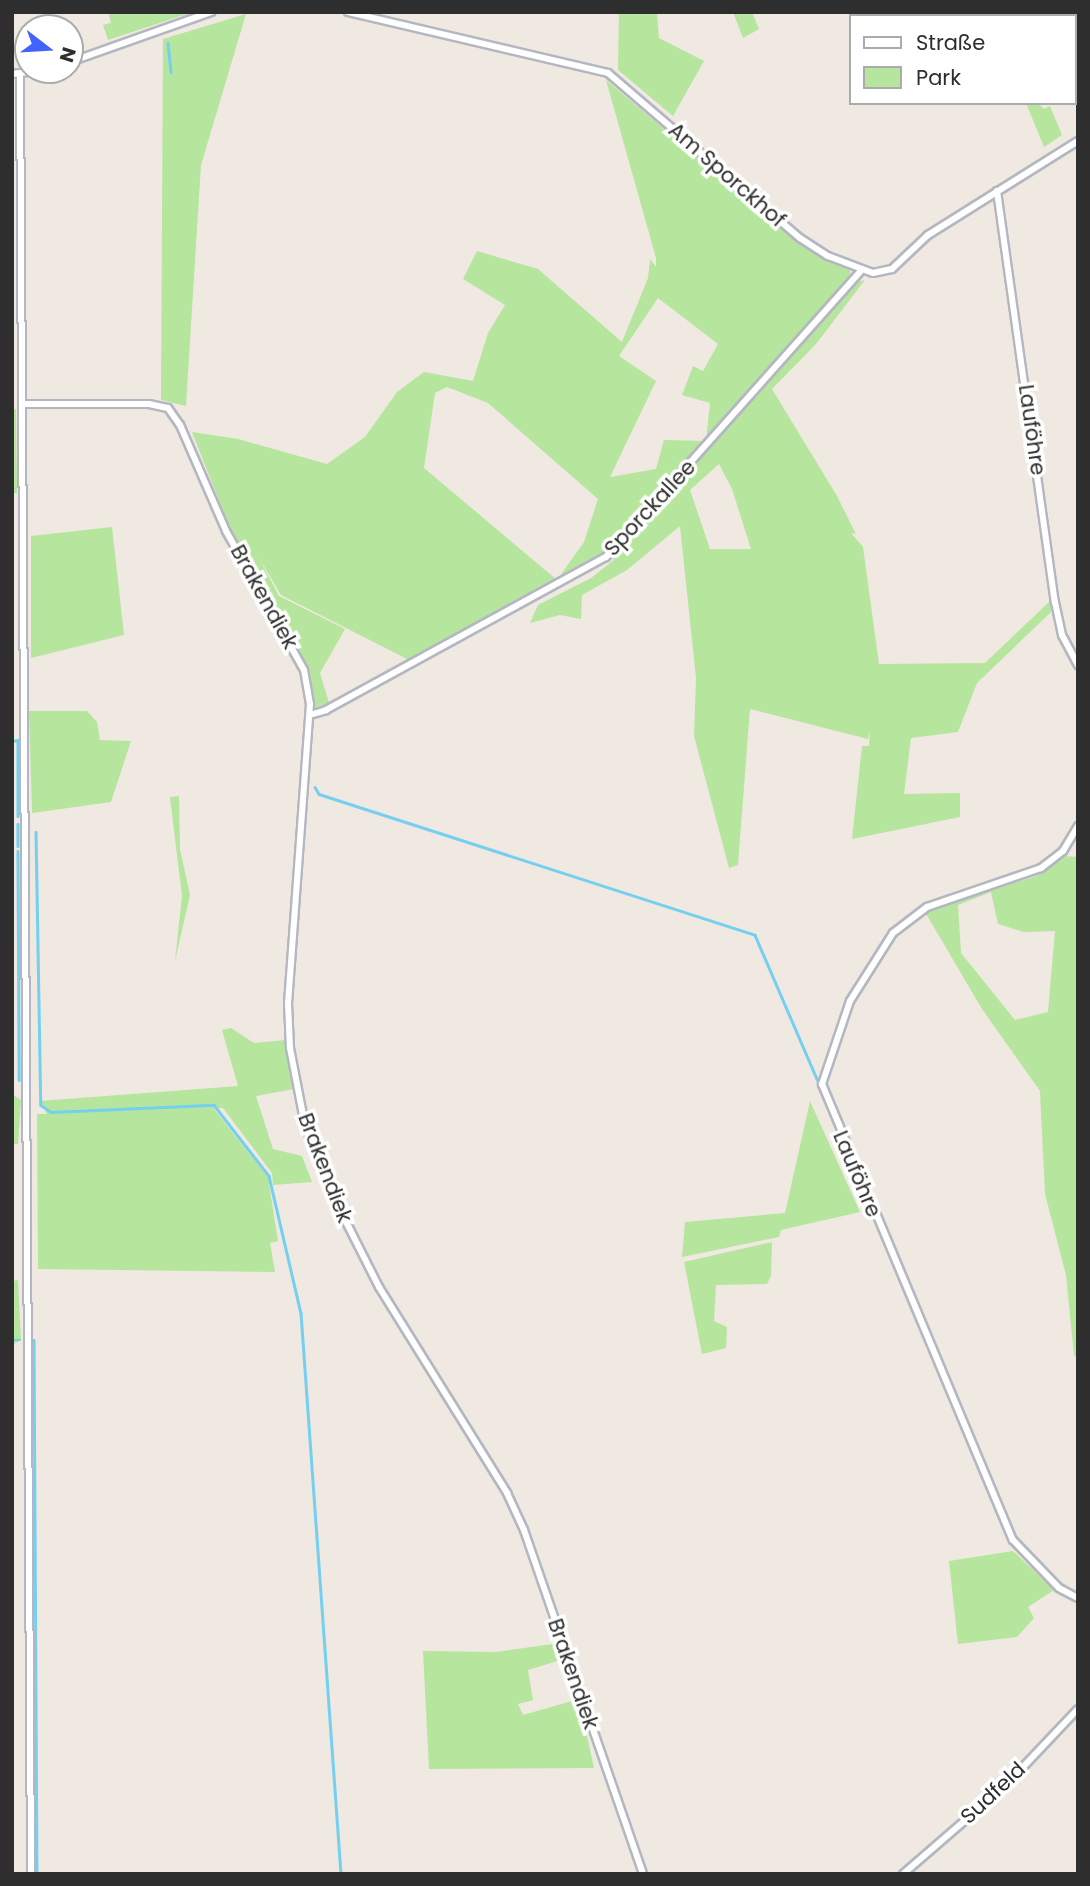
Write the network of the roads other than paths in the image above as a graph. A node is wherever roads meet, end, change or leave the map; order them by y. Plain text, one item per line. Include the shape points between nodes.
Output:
1 (211, 12) edge
2 (348, 12) edge
3 (84, 57) edge
4 (16, 84) edge
5 (1078, 141) edge
6 (997, 191) junction
7 (862, 270) junction
8 (23, 404) junction
9 (1078, 665) edge
10 (310, 715) junction
11 (1078, 826) edge
12 (1078, 1598) edge
13 (1078, 1709) edge
14 (31, 1874) edge
15 (643, 1874) edge
16 (903, 1874) edge

1 - 3 street
2 - 7 street, Am Sporckhof via 608,73 800,239
4 - 8 street
5 - 6 street
6 - 7 street via 928,235 892,269 879,273
6 - 9 street, Lauföhre via 1055,603 1062,635
7 - 10 street, Sporckallee via 606,557
8 - 10 street, Brakendiek via 168,408 226,531 304,670
8 - 14 street
10 - 15 street, Brakendiek via 288,1003 290,1048 304,1125 365,1262 507,1493 524,1530
11 - 12 street, Lauföhre via 1063,851 1041,868 926,907 893,933 850,1000 822,1084 1013,1540 1059,1588
13 - 16 street, Sudfeld via 1007,1784

